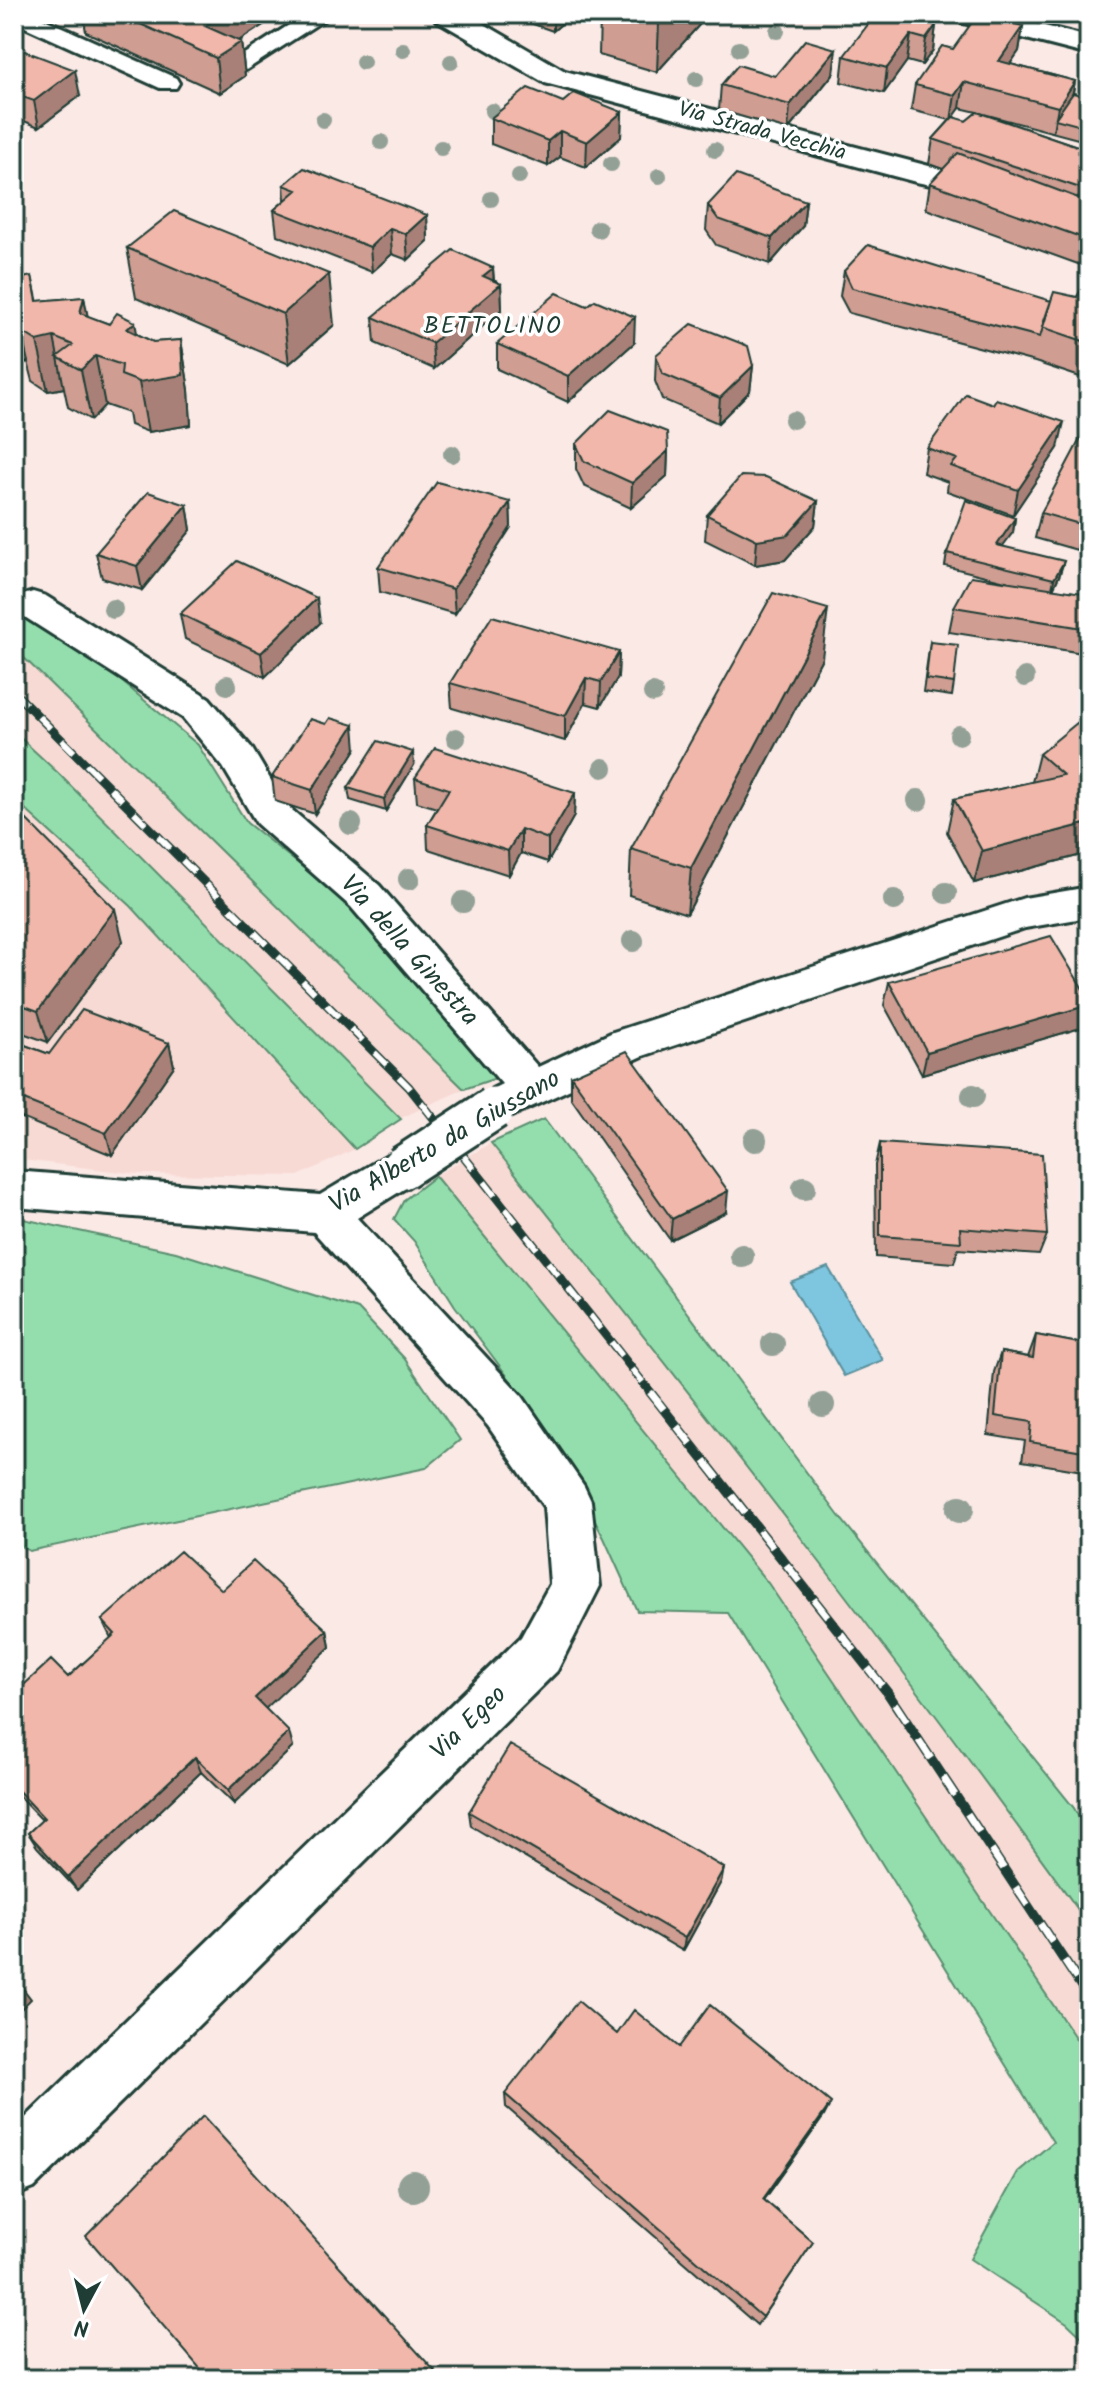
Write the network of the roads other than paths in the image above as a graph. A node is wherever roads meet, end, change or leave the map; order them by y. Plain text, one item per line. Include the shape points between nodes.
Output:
1 (15, 14) edge
2 (322, 14) edge
3 (446, 14) edge
4 (962, 14) edge
5 (1089, 46) edge
6 (238, 65) edge
7 (168, 83) dead end
8 (1089, 224) edge
9 (33, 605) dead end
10 (1089, 902) edge
11 (531, 1088) junction
12 (14, 1189) edge
13 (326, 1214) junction
14 (14, 2168) edge

1 - 7 lane
2 - 6 lane
3 - 8 street, Via Strada Vecchia via 555,77 990,187
4 - 5 street
9 - 11 street, Via della Ginestra via 196,708 237,757 271,814 365,896
10 - 11 street, Via Alberto da Giussano via 1024,913 781,992 628,1044
11 - 13 street, Via Alberto da Giussano, bridge
12 - 13 street, Via Alberto da Giussano
13 - 14 street, Via Egeo via 505,1411 567,1501 575,1586 539,1654

